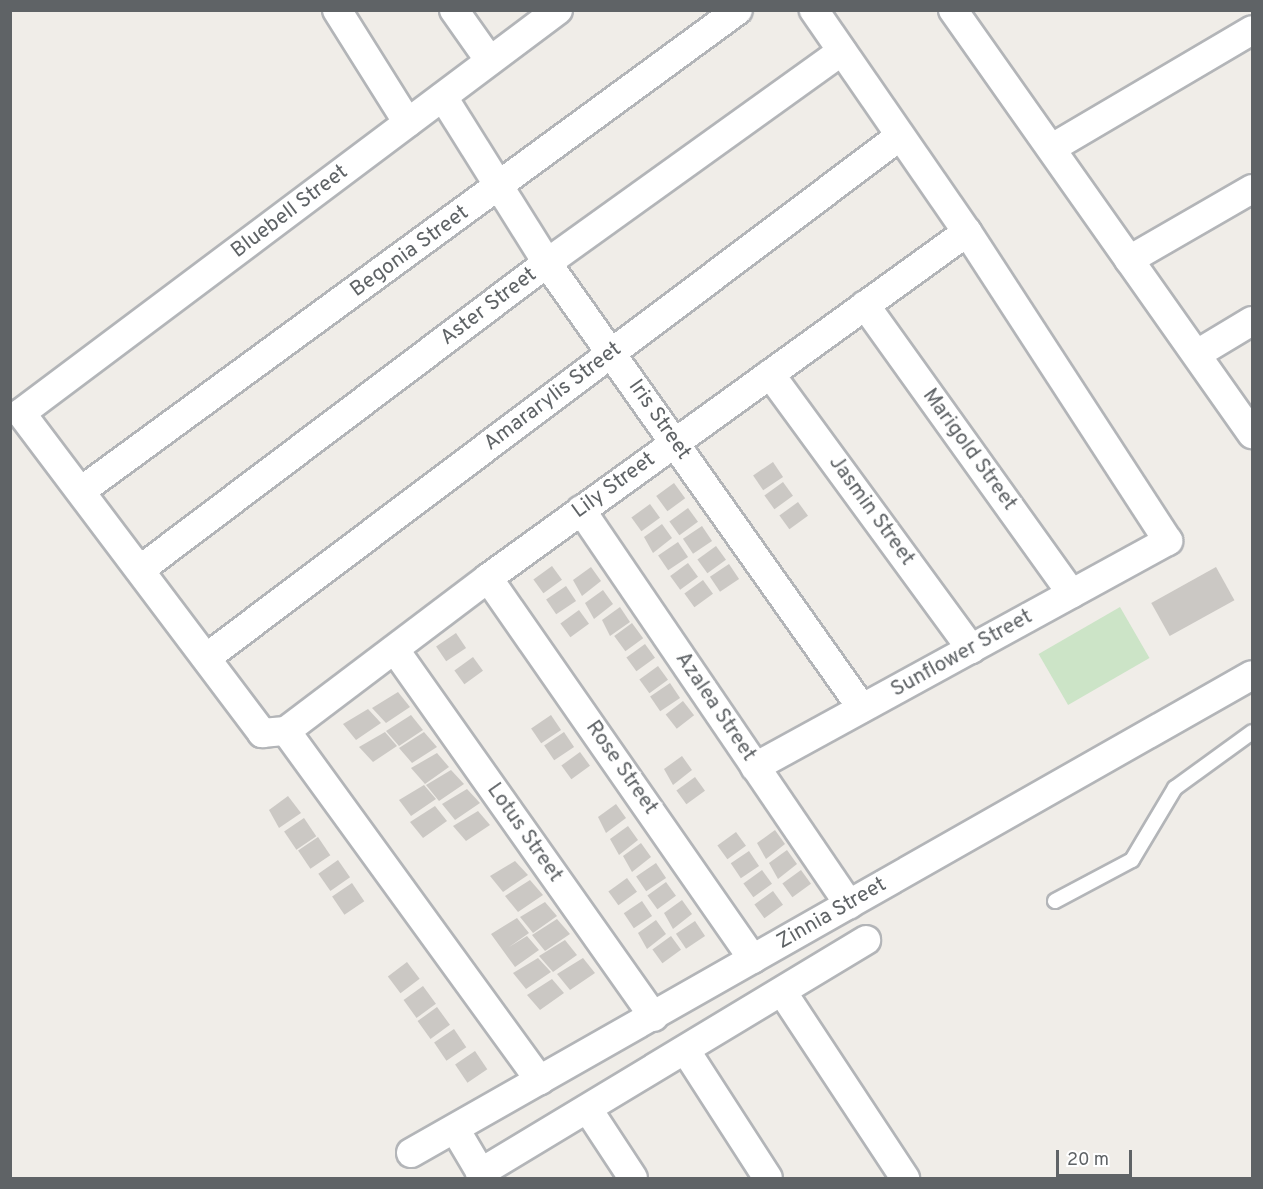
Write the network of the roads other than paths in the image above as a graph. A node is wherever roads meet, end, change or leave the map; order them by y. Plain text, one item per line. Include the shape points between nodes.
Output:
1 (337, 10) edge
2 (454, 10) edge
3 (558, 10) edge
4 (738, 10) edge
5 (814, 10) edge
6 (953, 10) edge
7 (1252, 30) edge
8 (842, 51) junction
9 (490, 61) junction
10 (442, 97) junction
11 (408, 123) junction
12 (900, 136) junction
13 (1052, 148) junction
14 (499, 187) junction
15 (1252, 189) edge
16 (967, 232) junction
17 (1129, 260) junction
18 (547, 263) junction
19 (865, 306) junction
20 (1252, 321) edge
21 (612, 353) junction
22 (1197, 354) junction
23 (770, 374) junction
24 (1252, 434) edge
25 (675, 442) junction
26 (81, 491) junction
27 (581, 510) junction
28 (141, 569) junction
29 (488, 578) junction
30 (1072, 594) junction
31 (971, 649) junction
32 (395, 650) junction
33 (206, 658) junction
34 (1252, 675) edge
35 (862, 708) junction
36 (274, 732) junction
37 (1252, 732) edge
38 (755, 767) junction
39 (1055, 900) dead end
40 (849, 904) junction
41 (866, 940) dead end
42 (753, 959) junction
43 (783, 993) junction
44 (654, 1017) junction
45 (686, 1051) junction
46 (540, 1080) junction
47 (589, 1111) junction
48 (455, 1129) junction
49 (411, 1153) dead end
50 (482, 1176) edge
51 (633, 1179) edge
52 (768, 1179) edge
53 (905, 1179) edge

1 - 11 street
2 - 9 street
3 - 9 street, Bluebell Street
4 - 14 street, Begonia Street
5 - 8 street
6 - 13 street
7 - 13 street
8 - 12 street
8 - 18 street, Aster Street
9 - 10 street, Bluebell Street
10 - 11 street, Bluebell Street
10 - 14 street, Iris Street
11 - 26 street, Bluebell Street via 21,413
12 - 16 street
12 - 21 street, Amararylis Street
13 - 17 street
14 - 18 street, Iris Street
14 - 26 street, Begonia Street
15 - 17 street
16 - 19 street, Lily Street
16 - 30 street, Sunflower Street via 1168,541
17 - 22 street
18 - 21 street, Iris Street
18 - 28 street, Aster Street
19 - 23 street, Lily Street
19 - 30 street, Marigold Street
20 - 22 street
21 - 25 street, Iris Street
21 - 33 street, Amararylis Street
22 - 24 street
23 - 25 street, Lily Street
23 - 31 street, Jasmin Street
25 - 27 street, Lily Street
25 - 35 street, Iris Street
26 - 28 street
27 - 29 street, Lily Street
27 - 38 street, Azalea Street
28 - 33 street
29 - 32 street, Lily Street
29 - 42 street, Rose Street
30 - 31 street, Sunflower Street
31 - 35 street, Sunflower Street
32 - 36 street, Lily Street
32 - 44 street, Lotus Street
33 - 36 street
34 - 40 street, Zinnia Street
35 - 38 street, Sunflower Street
36 - 46 street
37 - 39 lane via 1175,788 1132,860
38 - 40 street, Azalea Street
40 - 42 street, Zinnia Street
41 - 43 street
42 - 44 street, Zinnia Street
43 - 45 street
43 - 53 street
44 - 46 street, Zinnia Street
45 - 47 street
45 - 52 street
46 - 48 street, Zinnia Street
47 - 50 street
47 - 51 street
48 - 49 street, Zinnia Street
48 - 50 street

